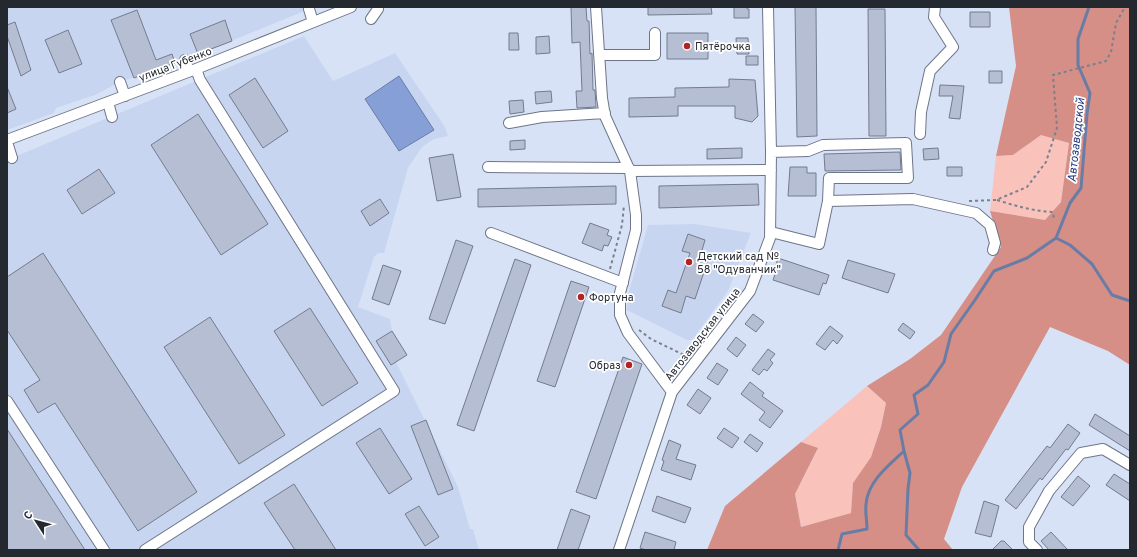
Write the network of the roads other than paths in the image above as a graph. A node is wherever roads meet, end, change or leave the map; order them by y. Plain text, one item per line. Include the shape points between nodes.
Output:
1 (350, 7) edge
2 (378, 7) edge
3 (596, 7) edge
4 (768, 7) edge
5 (935, 7) edge
6 (309, 9) dead end
7 (371, 19) dead end
8 (313, 22) junction
9 (655, 33) dead end
10 (602, 58) junction
11 (185, 60) dead end
12 (640, 61) dead end
13 (193, 70) junction
14 (120, 82) dead end
15 (125, 96) junction
16 (108, 102) junction
17 (605, 113) junction
18 (112, 117) dead end
19 (509, 123) dead end
20 (920, 134) dead end
21 (7, 141) edge
22 (771, 152) junction
23 (12, 158) dead end
24 (488, 167) dead end
25 (630, 170) junction
26 (771, 170) junction
27 (828, 201) junction
28 (771, 232) junction
29 (491, 233) dead end
30 (993, 250) dead end
31 (623, 283) junction
32 (672, 392) junction
33 (7, 401) edge
34 (1130, 466) edge
35 (104, 550) edge
36 (145, 550) edge
37 (620, 550) edge
38 (1037, 550) edge

1 - 8 street, улица Губенко
2 - 7 street
3 - 10 street
4 - 22 street, Автозаводская улица
5 - 20 street via 934,17 953,47 930,71 921,112
6 - 8 street
8 - 13 street, улица Губенко
9 - 10 street via 655,55
10 - 12 street
10 - 17 street via 602,98
11 - 13 street
13 - 15 street, улица Губенко
13 - 36 street via 394,391
14 - 15 street
15 - 16 street, улица Губенко
16 - 18 street
16 - 21 street, улица Губенко
17 - 19 street via 542,117
17 - 25 street
21 - 23 street
22 - 26 street, Автозаводская улица
22 - 27 street via 808,151 823,145 906,143 908,178 829,178
24 - 25 street
25 - 26 street
25 - 31 street via 636,230
26 - 28 street, Автозаводская улица
27 - 28 street via 819,244
27 - 30 street via 913,200 976,213 990,225 995,243
28 - 32 street, Автозаводская улица via 750,291
29 - 31 street
31 - 32 street via 620,293 620,314 628,333
32 - 37 street, Автозаводская улица
33 - 35 street
34 - 38 street via 1103,449 1081,453 1049,490 1028,527 1029,542

